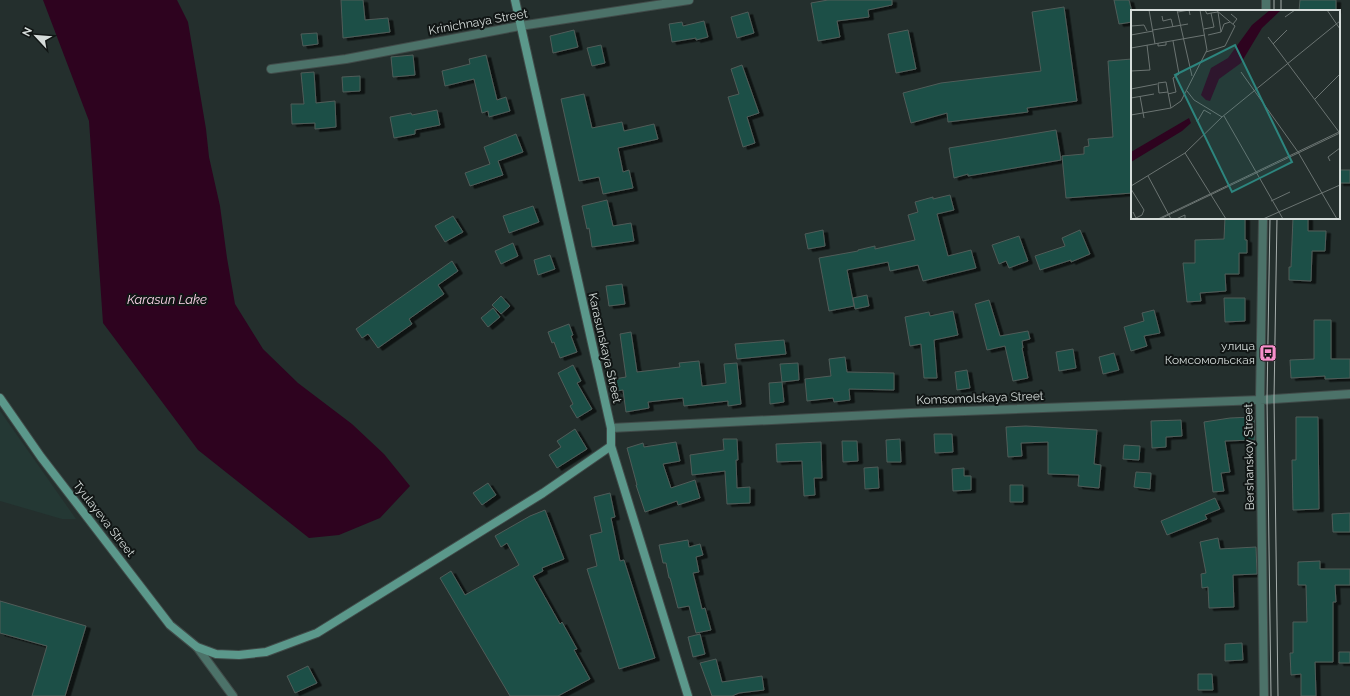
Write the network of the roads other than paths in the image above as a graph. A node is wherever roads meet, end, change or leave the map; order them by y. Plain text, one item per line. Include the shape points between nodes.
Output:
1 (514, 0) edge
2 (689, 0) edge
3 (520, 26) junction
4 (271, 69) dead end
5 (1263, 219) edge
6 (1350, 394) edge
7 (0, 398) edge
8 (1260, 400) junction
9 (611, 428) junction
10 (611, 446) junction
11 (197, 647) junction
12 (232, 696) edge
13 (688, 696) edge
14 (1264, 696) edge

1 - 3 street, Karasunskaya Street
2 - 3 street, Krinichnaya Street
3 - 4 street, Krinichnaya Street via 346,59
3 - 9 street, Karasunskaya Street
5 - 8 street, Bershanskoy Street
6 - 8 street, Komsomolskaya Street
7 - 11 street, Tyulayeva Street via 41,457 170,625
8 - 9 street, Komsomolskaya Street via 910,413
8 - 14 street, Bershanskoy Street
9 - 10 street, Karasunskaya Street
10 - 11 street, Tyulayeva Street via 543,493 317,633 266,652 216,654
10 - 13 street, Karasunskaya Street
11 - 12 street

